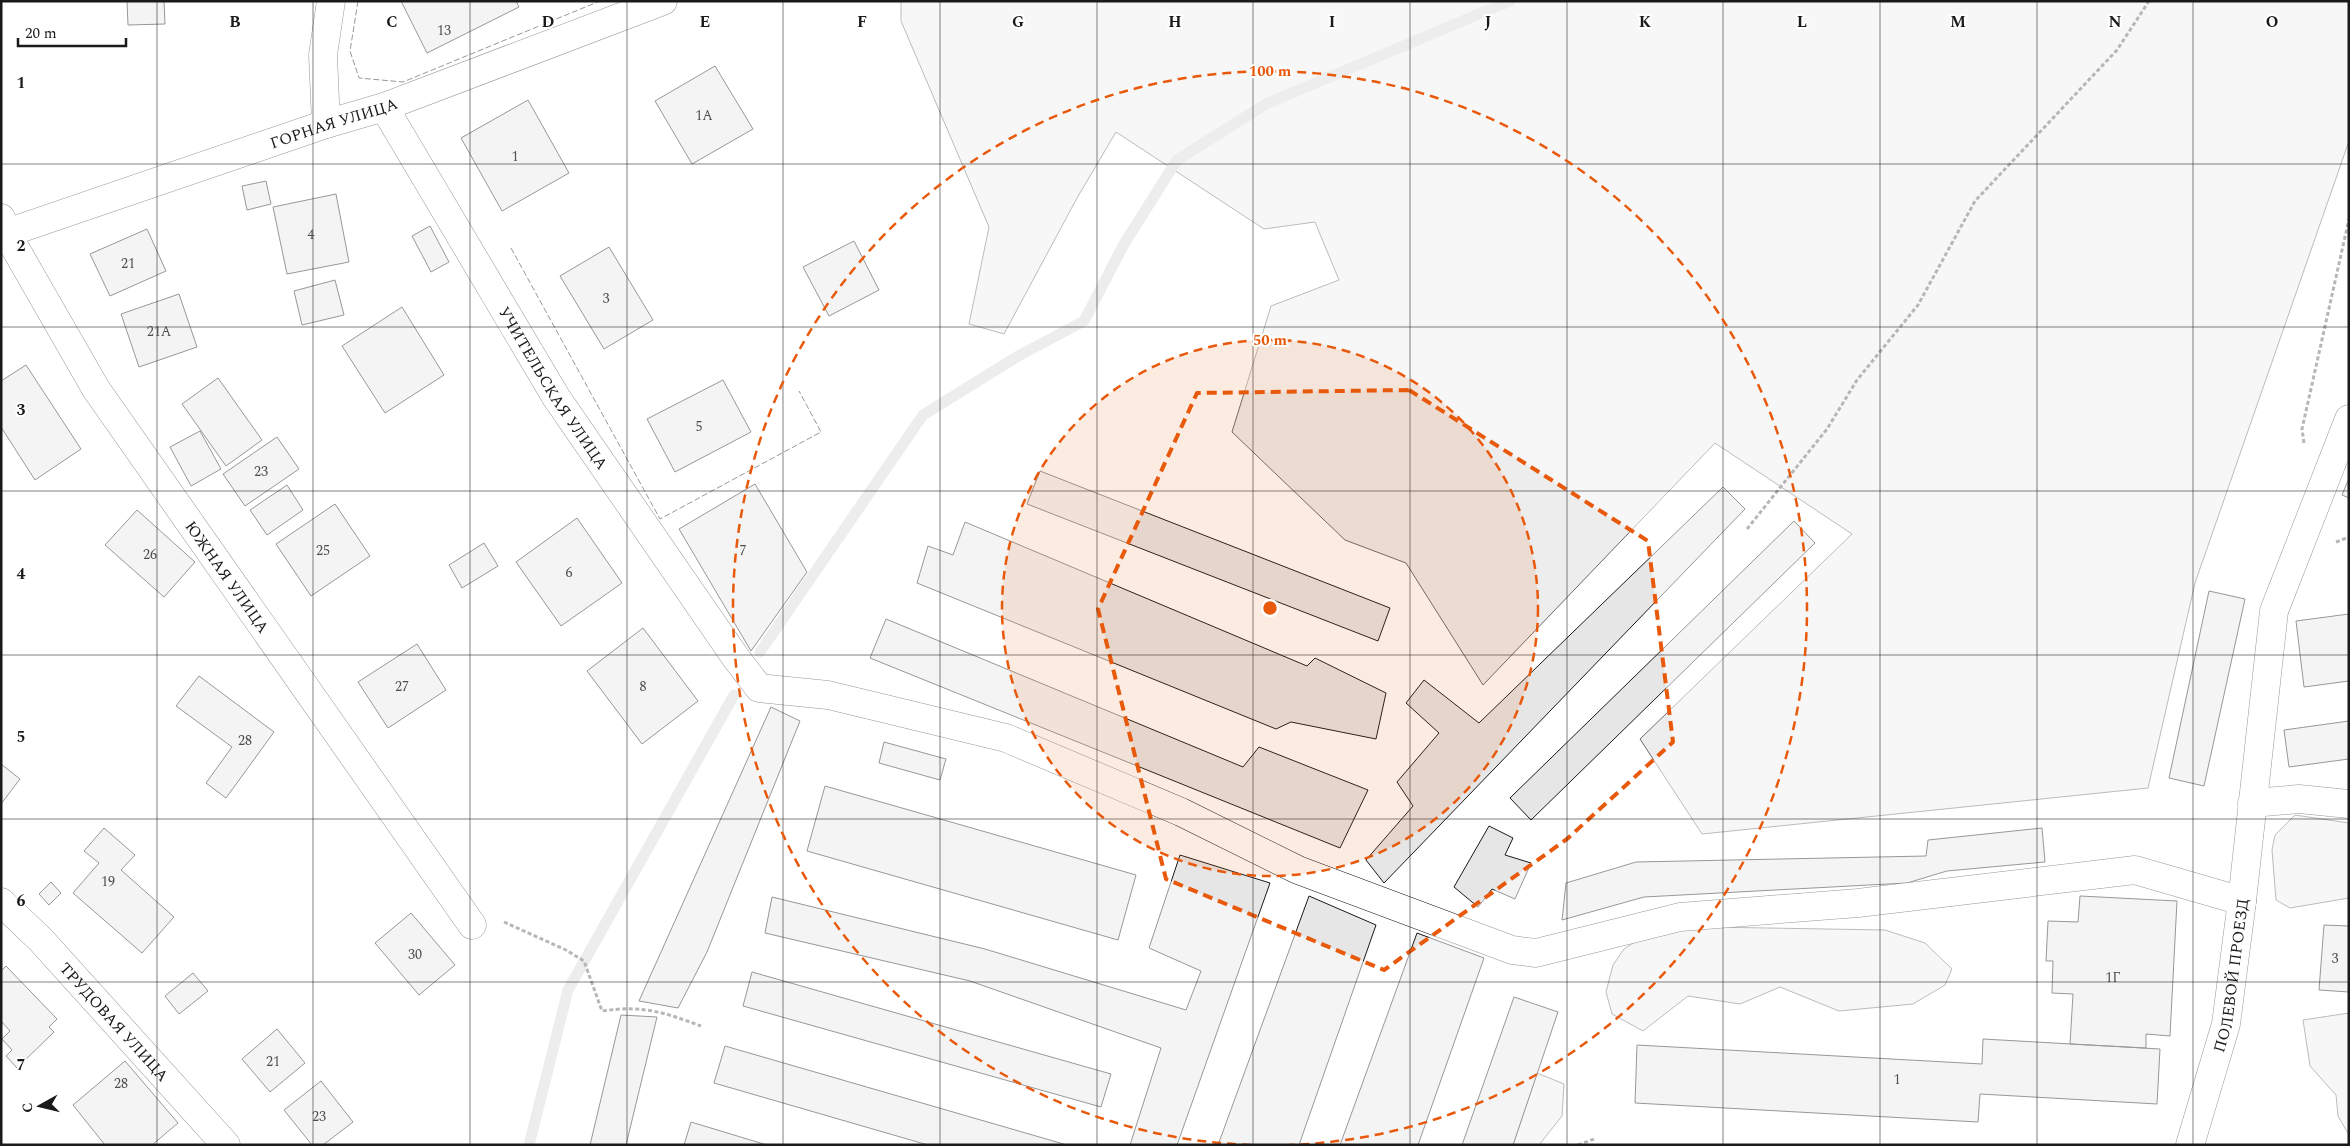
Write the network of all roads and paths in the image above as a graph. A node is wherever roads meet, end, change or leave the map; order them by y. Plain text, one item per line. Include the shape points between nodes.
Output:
1 (331, 1) edge
2 (663, 1) edge
3 (2150, 1) edge
4 (384, 107) junction
5 (326, 124) junction
6 (2349, 219) edge
7 (3, 229) edge
8 (2349, 419) edge
9 (2305, 448) dead end
10 (1747, 530) dead end
11 (2252, 803) junction
12 (2345, 803) edge
13 (2242, 901) junction
14 (1, 902) edge
15 (472, 925) joint
16 (701, 1026) dead end
17 (1594, 1139) dead end
18 (226, 1145) edge
19 (1578, 1145) edge
20 (2190, 1145) edge

1 - 5 street via 323,55
2 - 4 street, ГОРНАЯ УЛИЦА
3 - 10 path via 2117,50 1975,201 1918,306 1857,380 1826,429
4 - 5 street, ГОРНАЯ УЛИЦА
4 - 13 street, УЧИТЕЛЬСКАЯ УЛИЦА via 556,397 759,688 828,695 1006,738 1181,812 1298,870 1512,950 1536,953 1680,917 1858,903 2136,870
5 - 7 street, ГОРНАЯ УЛИЦА
6 - 9 path via 2302,429
7 - 15 street, ЮЖНАЯ УЛИЦА via 96,389
8 - 11 street, ПОЛЕВОЙ ПРОЕЗД via 2274,611
11 - 12 street via 2299,799
11 - 13 street, ПОЛЕВОЙ ПРОЕЗД
13 - 20 street, ПОЛЕВОЙ ПРОЕЗД via 2226,1024
14 - 18 street, ТРУДОВАЯ УЛИЦА via 41,940
15 - 16 path via 502,922 584,961 602,1011 659,1011
17 - 19 path

